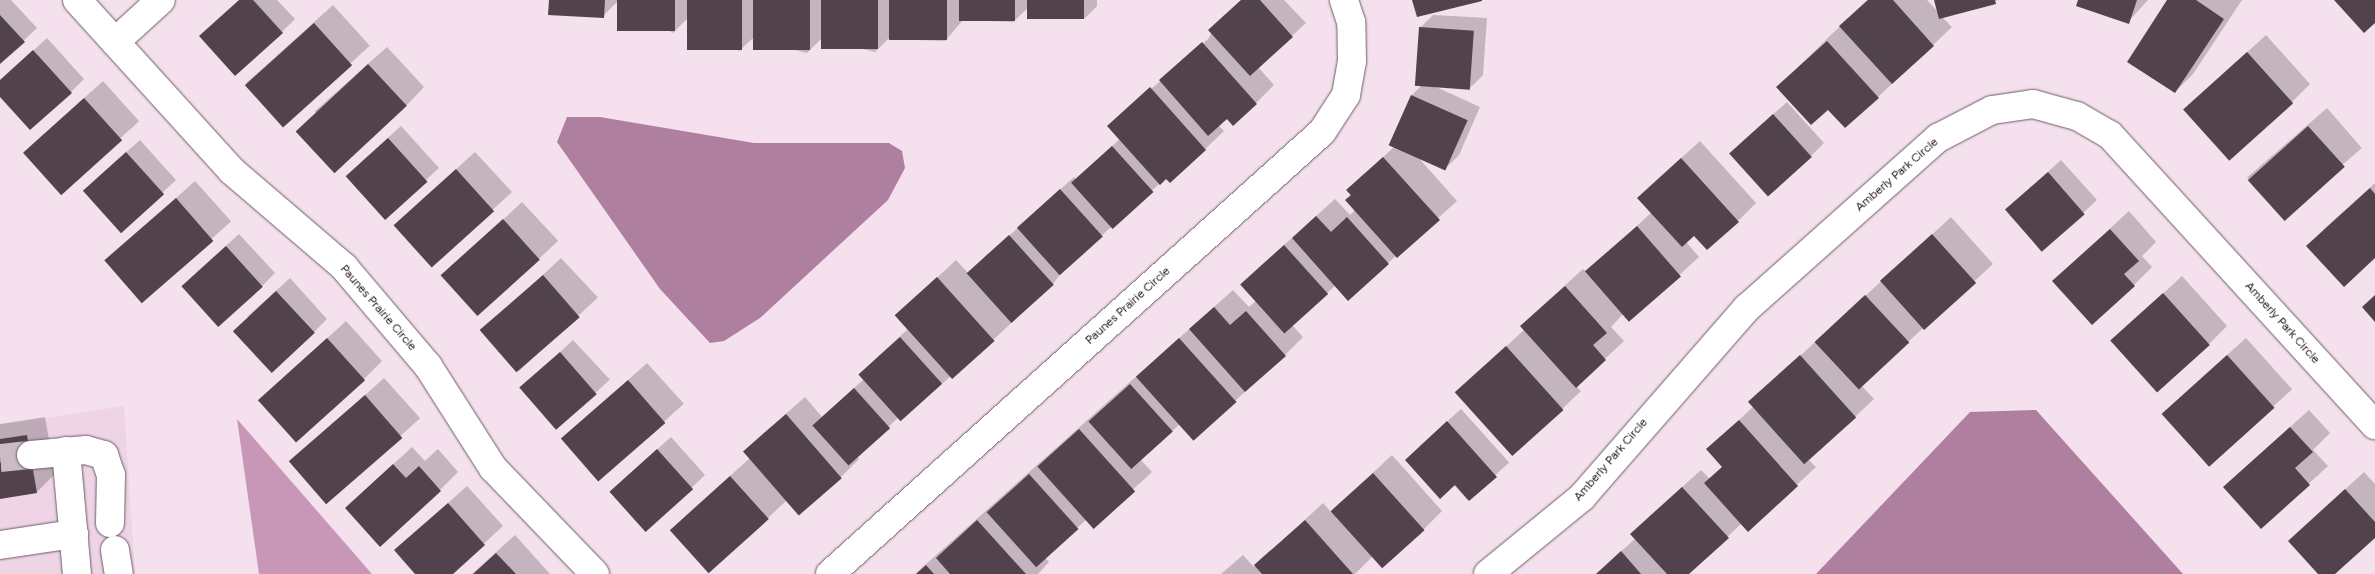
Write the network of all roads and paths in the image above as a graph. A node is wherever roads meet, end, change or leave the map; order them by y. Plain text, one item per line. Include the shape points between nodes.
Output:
1 (77, 0) edge
2 (161, 0) edge
3 (1344, 0) edge
4 (115, 42) junction
5 (2375, 425) edge
6 (66, 451) junction
7 (31, 455) tunnel mouth
8 (110, 522) dead end
9 (74, 534) junction
10 (0, 545) edge
11 (77, 574) edge
12 (595, 574) edge
13 (830, 574) edge
14 (1488, 574) edge

1 - 4 street, Paunes Prairie Circle
2 - 4 street
3 - 13 street, Paunes Prairie Circle via 1351,22 1352,61 1348,87 1322,132
4 - 12 street, Paunes Prairie Circle via 232,171 344,267 428,366 493,468
5 - 14 street, Amberly Park Circle via 2110,135 2077,116 2033,104 1992,110 1938,138 1747,308 1582,496
6 - 7 street
6 - 8 street via 86,450 104,455 111,474
6 - 9 street
9 - 10 street
9 - 11 street

